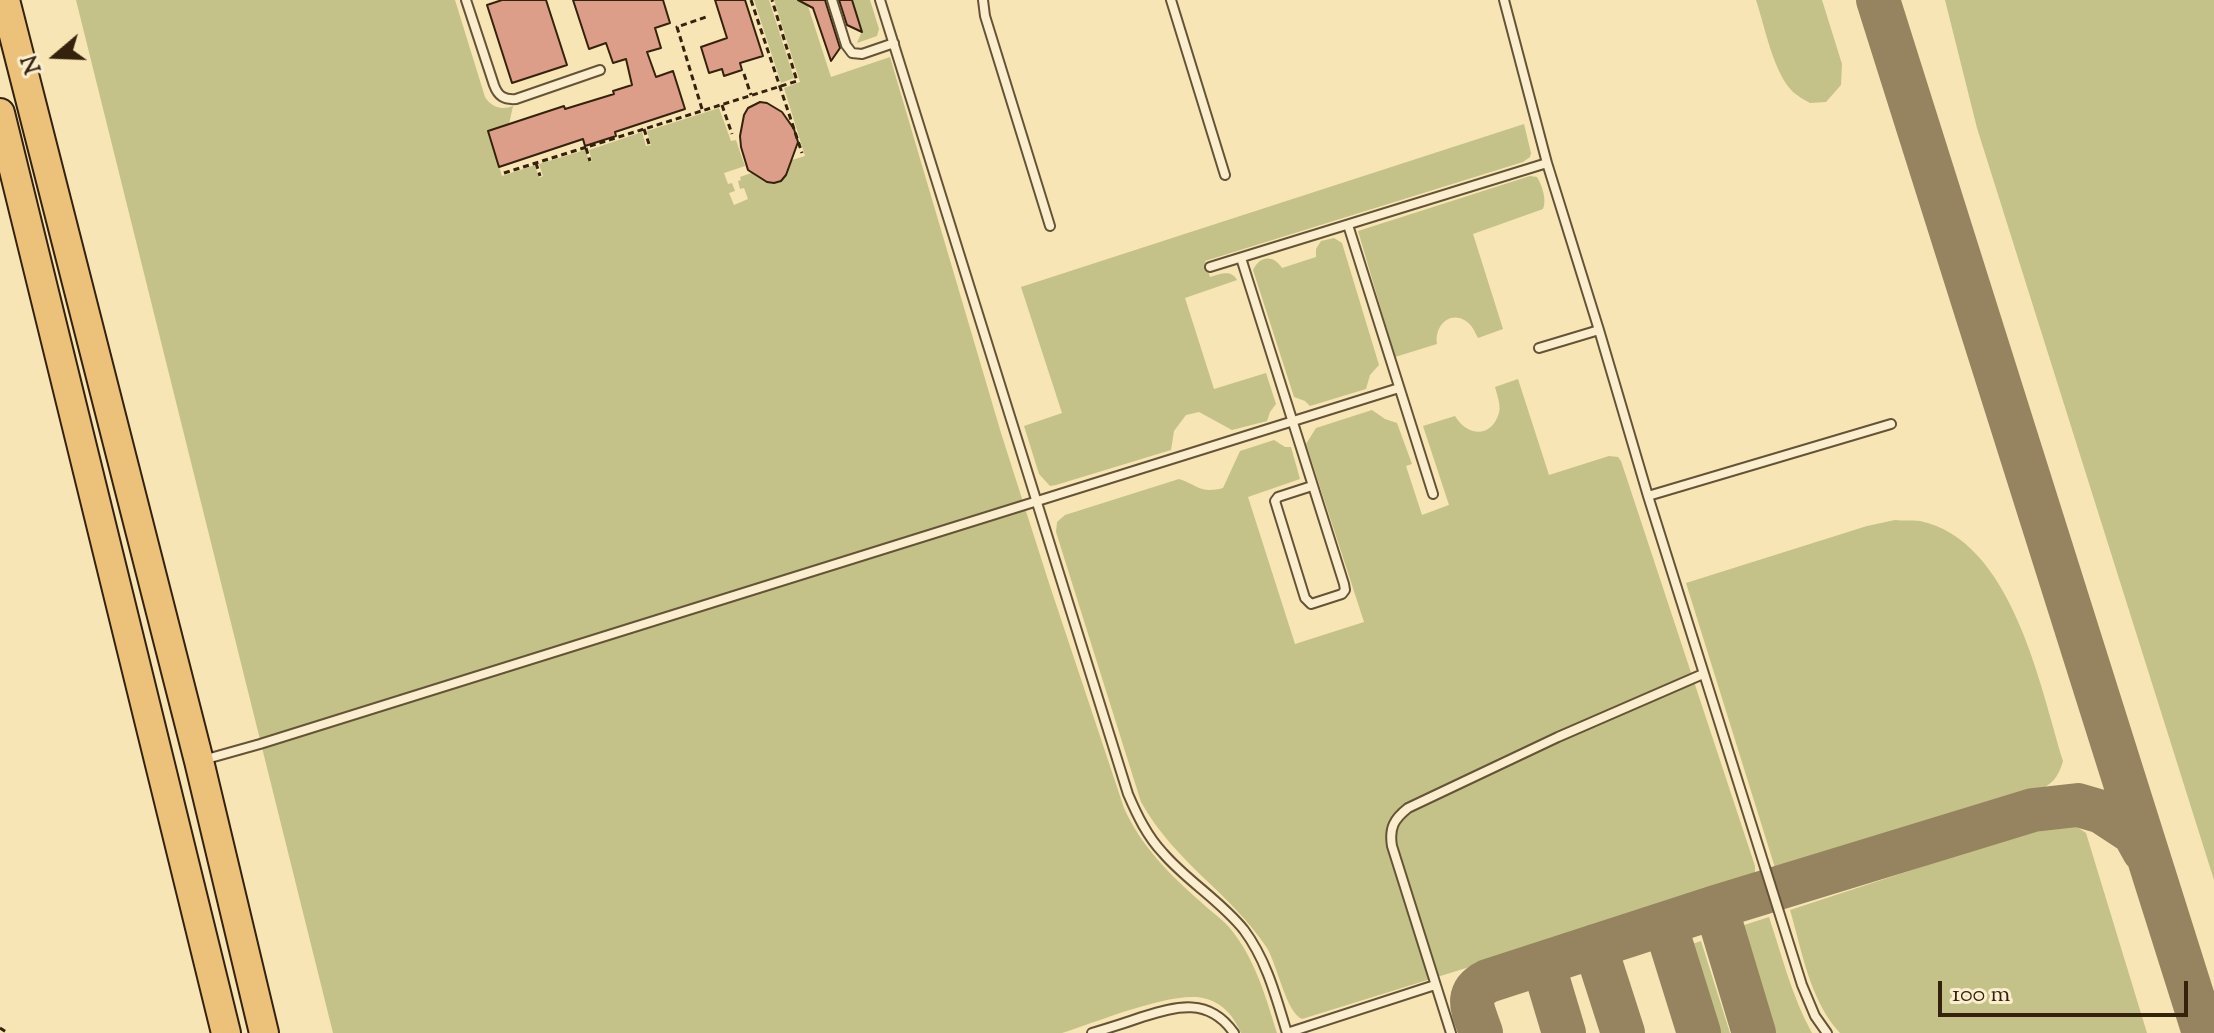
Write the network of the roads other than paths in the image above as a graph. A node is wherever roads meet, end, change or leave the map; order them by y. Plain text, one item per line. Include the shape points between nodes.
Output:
1 (5, 0) edge
2 (466, 0) edge
3 (832, 0) edge
4 (880, 0) edge
5 (983, 0) edge
6 (1171, 0) edge
7 (1504, 0) edge
8 (894, 43) junction
9 (600, 70) dead end
10 (0, 113) edge
11 (1547, 163) junction
12 (1225, 175) dead end
13 (1348, 225) junction
14 (1050, 226) dead end
15 (1241, 258) junction
16 (1210, 267) dead end
17 (1599, 330) junction
18 (1539, 348) dead end
19 (1399, 388) junction
20 (1292, 422) junction
21 (1891, 424) dead end
22 (1312, 486) junction
23 (1433, 494) dead end
24 (1648, 496) junction
25 (1037, 501) junction
26 (1703, 674) junction
27 (199, 761) junction
28 (160, 769) junction
29 (1435, 985) junction
30 (226, 1033) edge
31 (264, 1033) edge
32 (1092, 1033) edge
33 (1234, 1033) edge
34 (1287, 1033) edge
35 (1451, 1033) edge
36 (1827, 1033) edge

1 - 27 highway
2 - 9 lane via 502,97 516,99
3 - 8 lane via 852,53
4 - 8 lane
5 - 14 lane
6 - 12 lane
7 - 11 lane
8 - 25 lane
10 - 28 highway
11 - 13 lane
11 - 17 lane
13 - 15 lane
13 - 19 lane
15 - 16 lane
15 - 20 lane
17 - 18 lane
17 - 24 lane
19 - 20 lane
19 - 23 lane
20 - 22 lane
20 - 25 lane
21 - 24 lane
22 - 22 lane via 1275,501 1311,604 1345,590
24 - 26 lane
25 - 27 lane
25 - 34 lane via 1137,815 1162,852 1253,943
26 - 29 lane via 1558,737 1395,818 1392,846
26 - 36 lane via 1802,985
27 - 28 highway
27 - 31 highway
28 - 30 highway
29 - 34 lane
29 - 35 lane
32 - 33 lane via 1184,1006 1219,1017

